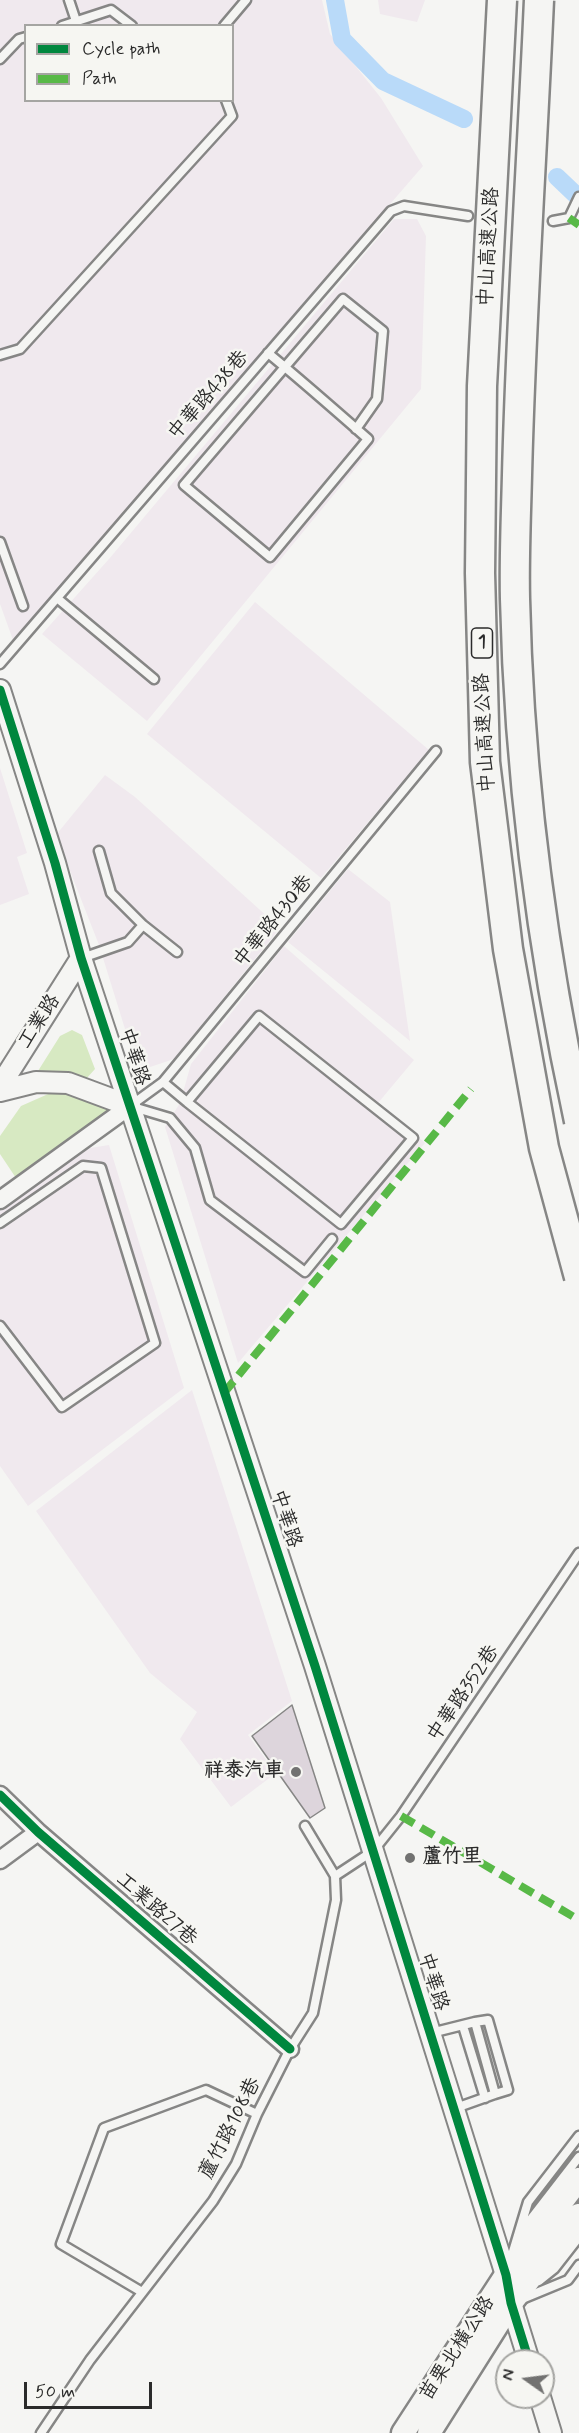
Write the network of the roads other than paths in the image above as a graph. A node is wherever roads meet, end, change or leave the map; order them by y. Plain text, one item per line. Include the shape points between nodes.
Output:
1 (69, 0) edge
2 (246, 0) edge
3 (502, 0) edge
4 (539, 0) edge
5 (76, 21) junction
6 (68, 24) edge
7 (129, 24) edge
8 (226, 24) edge
9 (24, 38) edge
10 (0, 59) edge
11 (227, 102) edge
12 (579, 197) edge
13 (468, 216) dead end
14 (553, 221) dead end
15 (1, 352) edge
16 (268, 353) junction
17 (285, 367) junction
18 (356, 429) junction
19 (0, 542) edge
20 (57, 598) junction
21 (23, 606) dead end
22 (0, 664) edge
23 (154, 679) dead end
24 (0, 690) edge
25 (436, 751) dead end
26 (99, 851) dead end
27 (142, 925) junction
28 (177, 952) dead end
29 (81, 958) junction
30 (163, 1082) junction
31 (0, 1086) edge
32 (0, 1091) edge
33 (187, 1102) junction
34 (130, 1106) junction
35 (579, 1121) edge
36 (0, 1200) edge
37 (0, 1223) edge
38 (332, 1239) dead end
39 (579, 1277) edge
40 (0, 1326) edge
41 (579, 1553) edge
42 (0, 1795) edge
43 (305, 1826) dead end
44 (38, 1832) junction
45 (373, 1851) junction
46 (0, 1860) edge
47 (335, 1876) junction
48 (475, 2022) junction
49 (463, 2025) junction
50 (430, 2034) junction
51 (290, 2049) junction
52 (495, 2094) junction
53 (485, 2098) junction
54 (453, 2109) junction
55 (257, 2114) junction
56 (579, 2136) edge
57 (579, 2157) edge
58 (579, 2179) edge
59 (579, 2215) edge
60 (579, 2237) edge
61 (579, 2265) edge
62 (506, 2275) junction
63 (142, 2292) junction
64 (511, 2303) junction
65 (525, 2349) edge
66 (544, 2409) edge
67 (41, 2433) edge
68 (403, 2433) edge
69 (429, 2433) edge
70 (551, 2433) edge

1 - 5 lane
2 - 8 lane
3 - 39 highway, 中山高速公路 / 1, bridge via 482,386 480,573 485,762 508,950 535,1101
4 - 35 highway, 中山高速公路 / 1, bridge via 519,392 515,599 523,742 537,878 562,1043
5 - 6 lane
5 - 7 lane via 111,10
9 - 10 lane
11 - 15 lane via 232,116 20,349
12 - 14 lane via 569,218
13 - 16 lane, 中華路438巷 via 404,206 391,211
16 - 17 lane
16 - 20 lane, 中華路438巷
17 - 18 lane
17 - 18 lane via 343,299 383,331 377,399
17 - 18 lane via 184,485 270,557 368,439
19 - 21 lane
20 - 22 lane, 中華路438巷
20 - 23 lane
24 - 29 street, 中華路
25 - 30 lane, 中華路430巷
26 - 27 lane via 111,893
27 - 28 lane
27 - 29 lane via 128,942
29 - 31 street, 工業路
29 - 34 street, 中華路
30 - 33 lane
30 - 34 lane, 中華路430巷
32 - 34 street via 36,1082 68,1083
33 - 33 lane via 341,1224 413,1138 259,1016
34 - 36 street
34 - 38 lane via 170,1118 195,1148 210,1200 305,1272
34 - 45 street, 中華路
37 - 40 lane via 83,1166 101,1168 155,1343 62,1407
41 - 45 lane, 中華路352巷 via 401,1816
42 - 44 street, 工業路27巷
43 - 47 lane
44 - 46 street
44 - 51 street, 工業路27巷
45 - 47 lane
45 - 50 street, 中華路
47 - 51 lane, 蘆竹路108巷 via 336,1900 313,2013
48 - 49 lane
48 - 52 lane
48 - 52 lane via 489,2020 508,2090
49 - 50 lane
49 - 53 lane
50 - 54 street, 中華路
51 - 55 lane, 蘆竹路108巷
52 - 53 lane
53 - 54 lane
54 - 62 street, 中華路
55 - 63 lane, 蘆竹路108巷 via 236,2164 213,2201
55 - 63 lane via 206,2090 104,2128 61,2244
56 - 62 lane via 528,2202
57 - 62 lane via 531,2220
58 - 62 main road, 苗栗北橫公路
59 - 64 main road, 苗栗北橫公路
60 - 64 lane via 554,2269
61 - 64 lane via 568,2280
62 - 64 street, 中華路
62 - 68 main road, 苗栗北橫公路
63 - 67 lane, 蘆竹路108巷
64 - 65 street, 中華路
64 - 69 main road, 苗栗北橫公路
66 - 70 street

